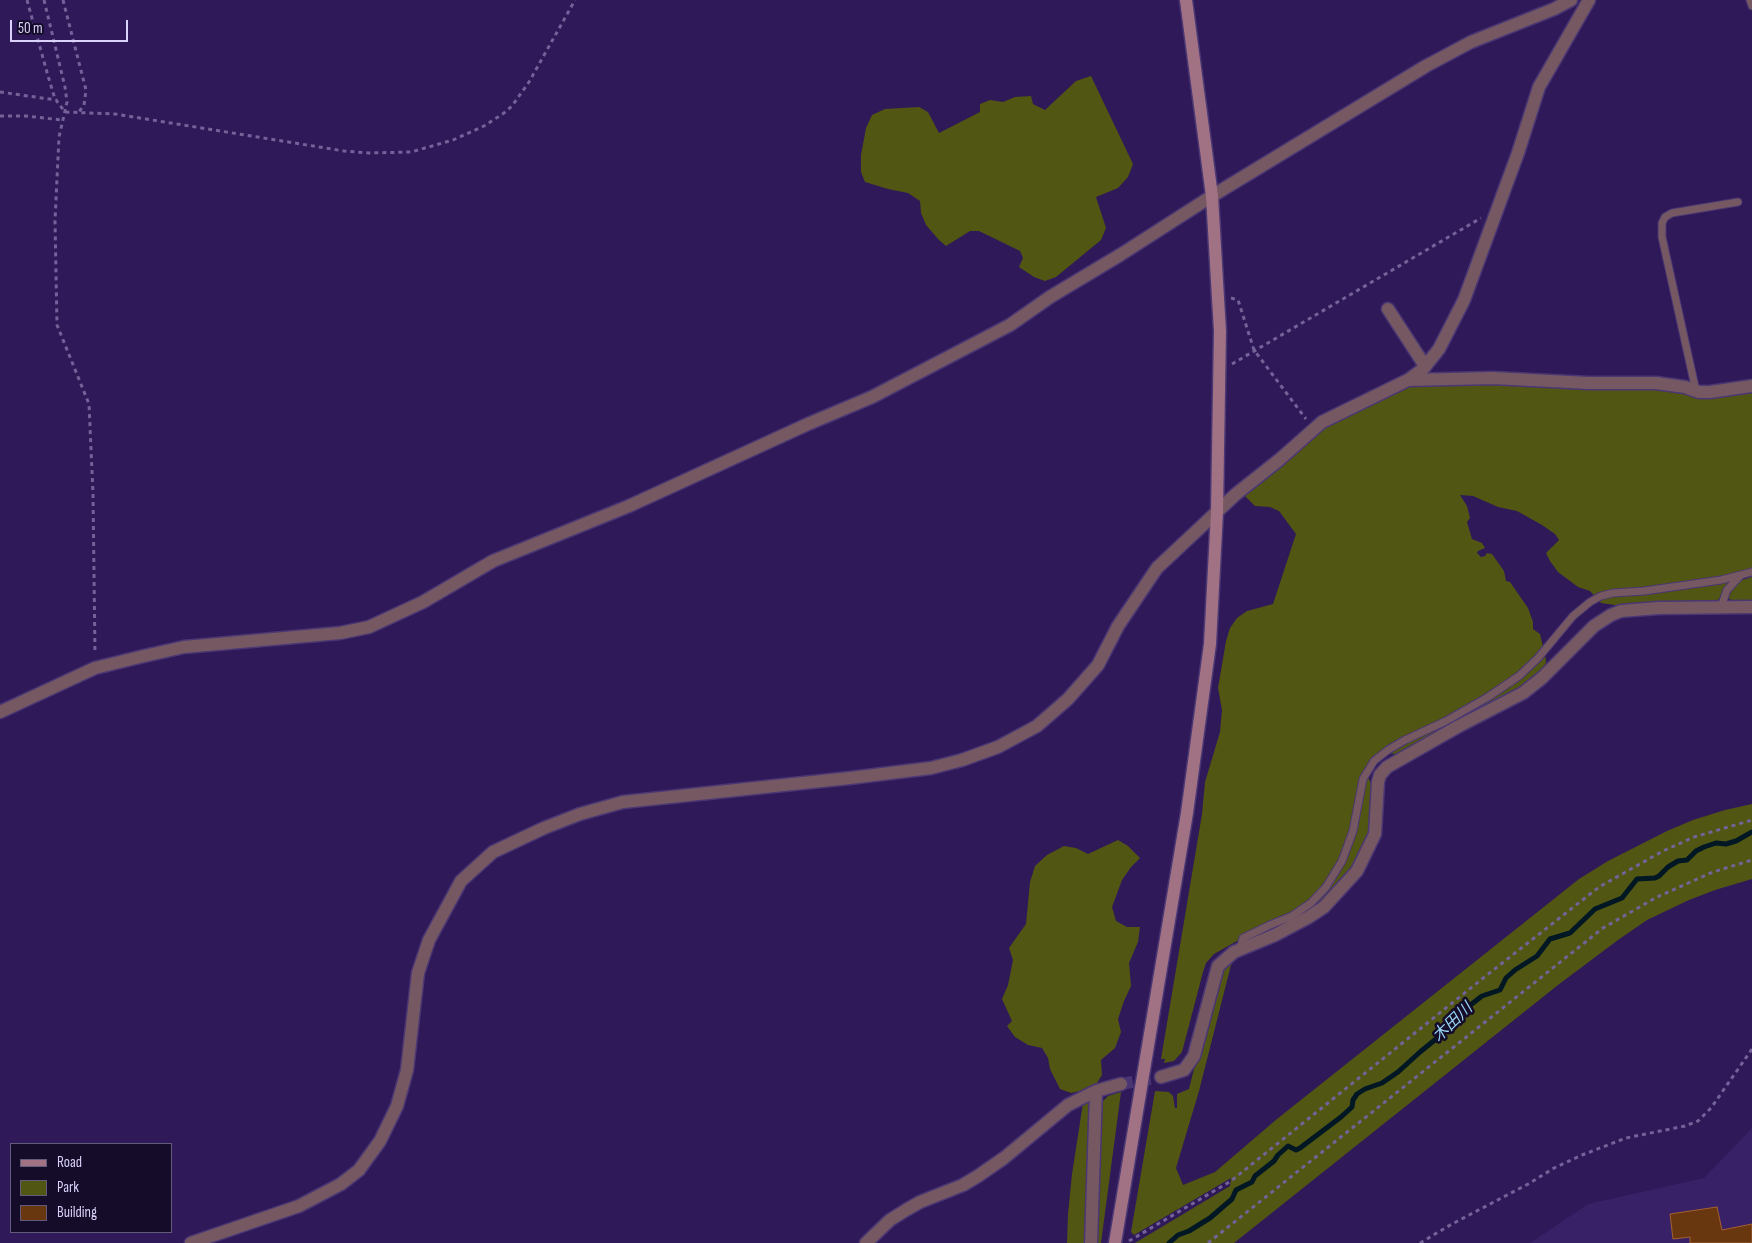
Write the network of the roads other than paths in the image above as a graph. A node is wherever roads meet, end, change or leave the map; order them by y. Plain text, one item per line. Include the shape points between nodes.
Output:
1 (1186, 0) edge
2 (1570, 0) edge
3 (1589, 0) edge
4 (1750, 0) edge
5 (1752, 6) edge
6 (1212, 196) junction
7 (1738, 202) dead end
8 (1388, 309) dead end
9 (1425, 366) junction
10 (1408, 380) junction
11 (1752, 386) edge
12 (1696, 391) junction
13 (1217, 512) junction
14 (1752, 572) edge
15 (1740, 576) junction
16 (1721, 607) junction
17 (1752, 607) edge
18 (0, 712) edge
19 (1240, 949) junction
20 (1161, 1078) tunnel mouth
21 (1121, 1084) tunnel mouth
22 (1096, 1091) junction
23 (190, 1243) edge
24 (866, 1243) edge
25 (1090, 1243) edge
26 (1116, 1243) edge

1 - 6 street
2 - 6 street via 1426,66
3 - 9 street via 1538,87 1464,300 1439,349
4 - 5 lane
6 - 13 street via 1220,332
6 - 18 street via 1010,325 872,397 629,506 493,562 423,602 369,627 340,633 184,647 95,668
7 - 12 lane via 1672,213 1662,223 1662,237
8 - 9 street
9 - 10 street
10 - 12 street via 1493,378 1656,383
10 - 13 street via 1322,422
11 - 12 street via 1721,392
13 - 23 street via 1157,568 1118,626 1098,665 1068,699 1037,726 998,747 931,768 623,802 580,814 493,852 461,881 428,940 418,973 407,1070 397,1106 380,1141 360,1170 299,1206
13 - 26 street via 1210,644 1187,813
14 - 15 lane
15 - 16 lane via 1727,590
15 - 19 lane via 1601,596 1573,616 1519,676 1455,716 1381,755 1363,779 1353,831 1342,861 1326,886 1311,903 1292,916 1243,938
16 - 17 street
16 - 19 street via 1658,608 1611,615 1594,626 1523,693 1392,764 1380,775 1375,834 1357,871 1324,907 1275,935
19 - 20 street via 1218,966 1194,1056 1188,1067
21 - 22 street
22 - 24 street via 1068,1105 978,1176 890,1220
22 - 25 street

